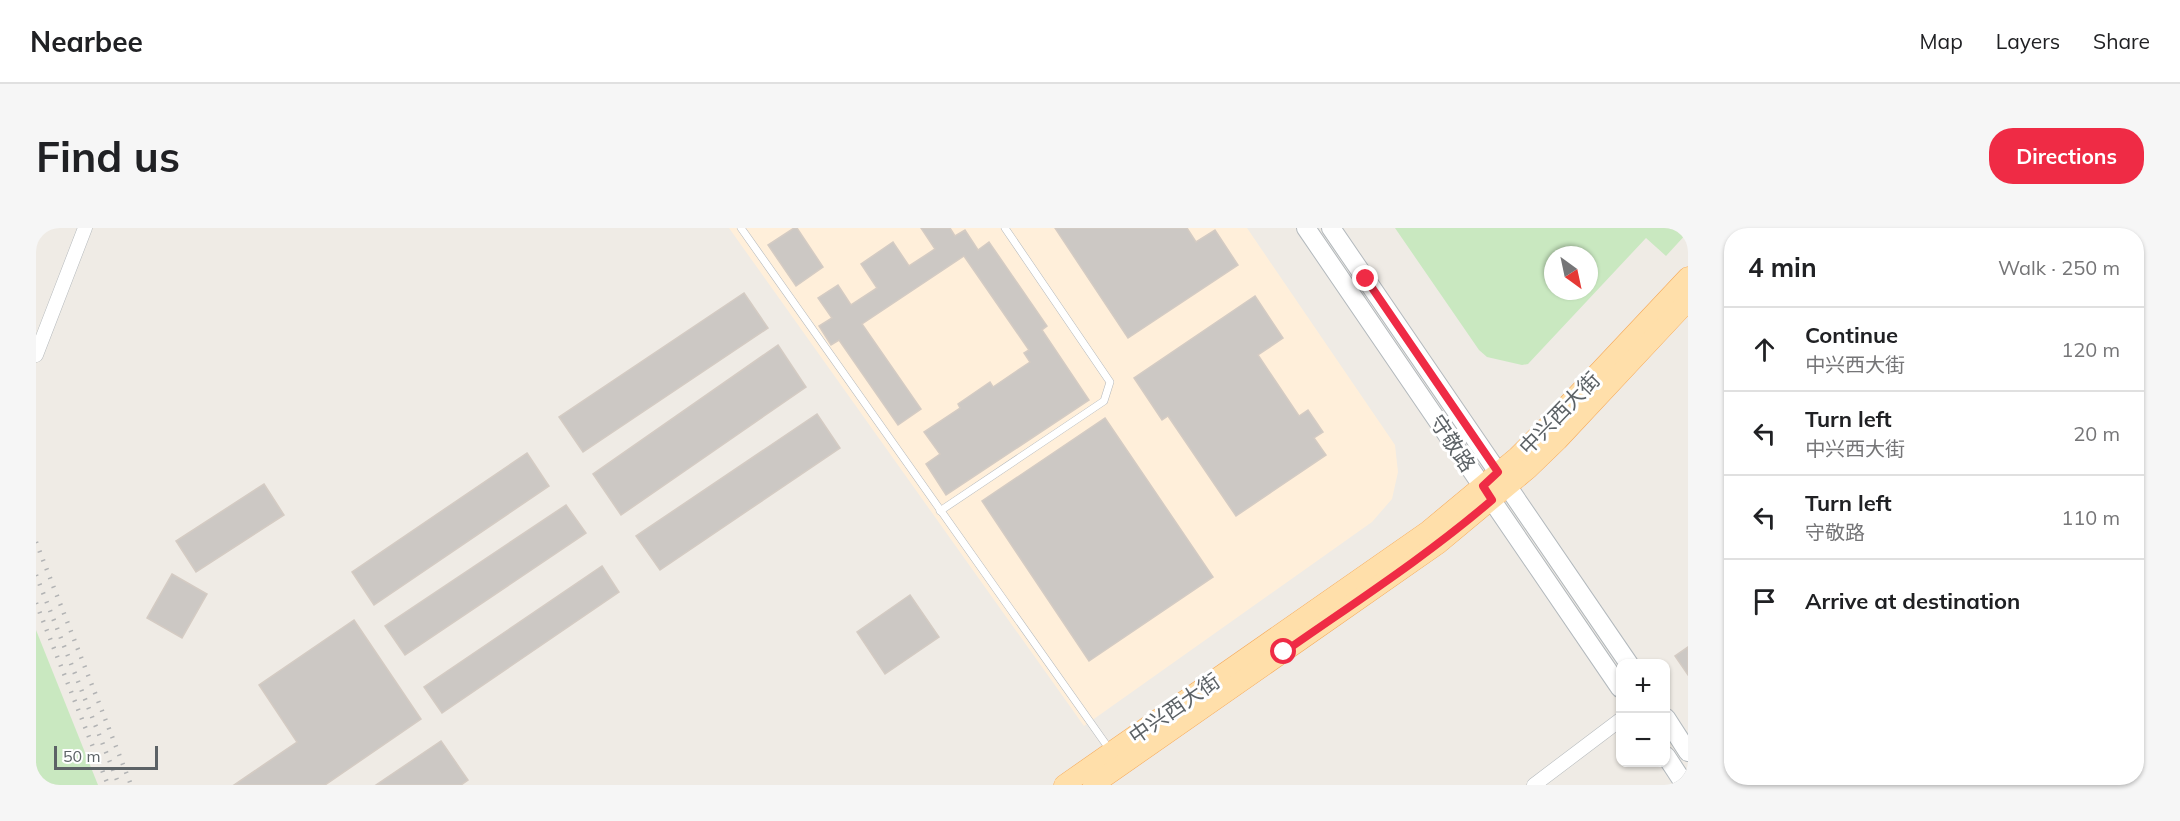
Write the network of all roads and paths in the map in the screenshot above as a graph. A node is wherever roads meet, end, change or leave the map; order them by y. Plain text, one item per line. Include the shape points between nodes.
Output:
1 (85, 228) edge
2 (741, 228) edge
3 (1005, 228) edge
4 (1306, 228) edge
5 (1331, 228) edge
6 (1688, 277) edge
7 (1688, 301) edge
8 (36, 355) edge
9 (1503, 479) junction
10 (1487, 493) junction
11 (940, 511) junction
12 (1626, 659) edge
13 (1616, 682) edge
14 (1616, 723) edge
15 (1670, 725) edge
16 (1111, 752) junction
17 (1688, 752) edge
18 (1670, 763) edge
19 (1064, 785) edge
20 (1093, 785) edge
21 (1534, 785) edge
22 (1685, 785) edge

1 - 8 street
2 - 11 lane
3 - 11 lane via 1110,381 1104,401
4 - 10 main road, 守敬路
5 - 9 main road, 守敬路
6 - 9 main road, 中兴西大街
7 - 9 main road, 中兴西大街 via 1558,440
9 - 10 main road, 中兴西大街
9 - 12 main road, 守敬路
10 - 13 main road, 守敬路
10 - 16 main road, 中兴西大街
10 - 20 main road, 中兴西大街 via 1438,544
11 - 16 lane
14 - 21 street
15 - 17 main road
16 - 19 main road, 中兴西大街
18 - 22 main road

